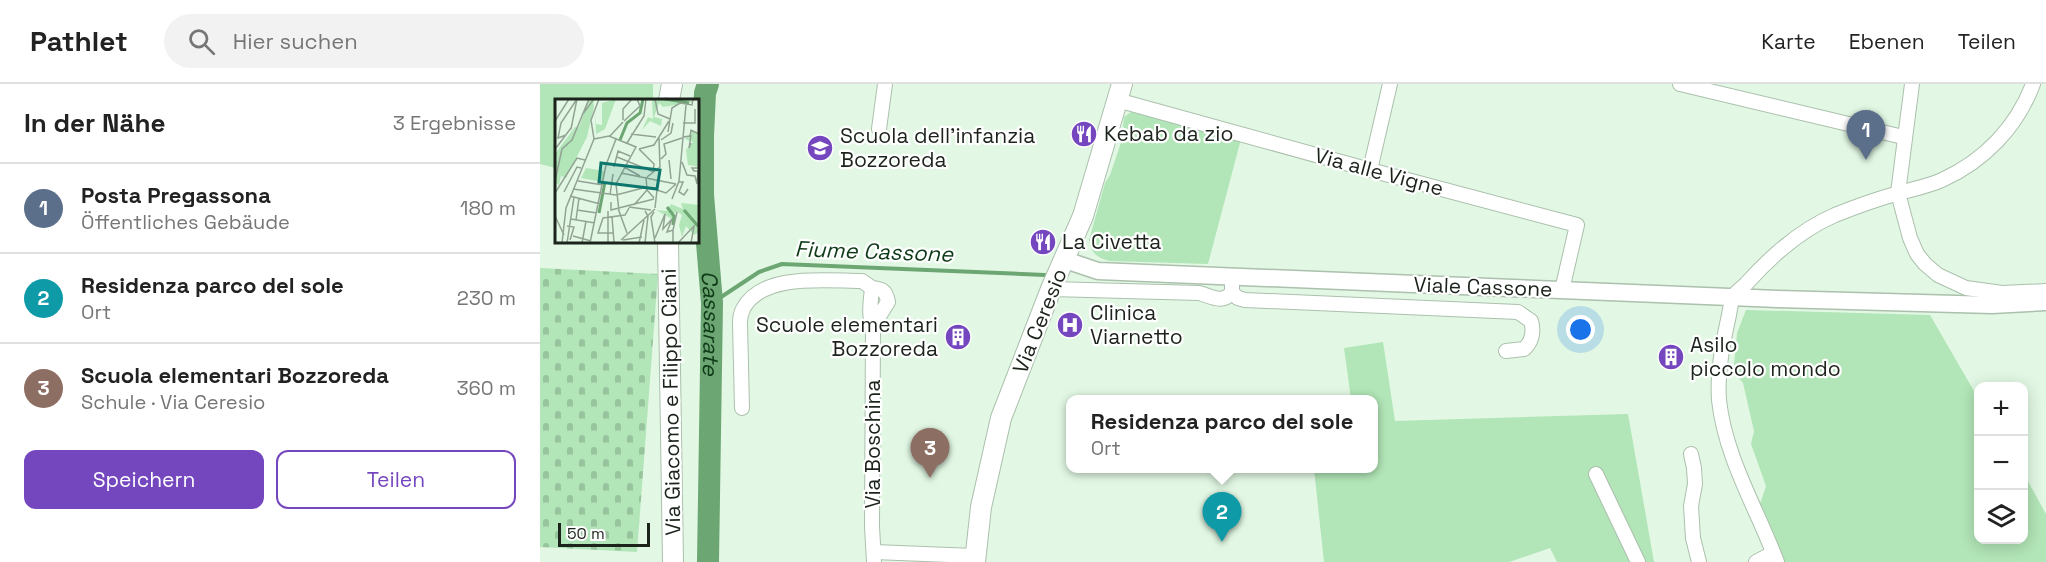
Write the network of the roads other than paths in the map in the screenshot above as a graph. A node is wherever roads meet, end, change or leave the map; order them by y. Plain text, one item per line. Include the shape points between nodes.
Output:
1 (672, 84) edge
2 (885, 84) edge
3 (1390, 84) edge
4 (1680, 84) edge
5 (1912, 84) edge
6 (2033, 84) edge
7 (1119, 92) edge
8 (669, 99) edge
9 (879, 129) dead end
10 (1904, 137) junction
11 (1370, 170) junction
12 (1898, 193) junction
13 (668, 243) edge
14 (1065, 260) junction
15 (1232, 285) junction
16 (1051, 289) junction
17 (1562, 290) junction
18 (2046, 291) edge
19 (1733, 297) junction
20 (2046, 302) edge
21 (1506, 351) dead end
22 (742, 408) dead end
23 (1691, 454) dead end
24 (1596, 474) dead end
25 (874, 557) edge
26 (1775, 558) edge
27 (975, 559) edge
28 (674, 562) edge
29 (1638, 562) edge
30 (1699, 562) edge
31 (1756, 562) edge

1 - 8 main road
2 - 9 street
3 - 11 street
4 - 10 street
5 - 10 street
6 - 12 street via 2013,123 1982,155 1942,181
7 - 11 street, Via alle Vigne
7 - 14 main road, Via Ceresio via 1083,216
10 - 12 street
11 - 17 street, Via alle Vigne via 1577,225
12 - 18 street via 1917,254 1938,275 1956,285 2002,293
12 - 19 street via 1818,223 1783,247
13 - 28 main road, Via Giacomo e Filippo Ciani
14 - 15 street, Viale Cassone via 1098,271
14 - 16 main road, Via Ceresio
15 - 16 street, Viale Cassone via 1227,298 1219,299 1199,293
15 - 17 street, Viale Cassone
15 - 21 street, Viale Cassone via 1238,298 1245,300 1518,312 1531,321 1532,339 1524,349
16 - 27 main road, Via Ceresio via 1001,418 981,507
17 - 19 street, Viale Cassone
19 - 20 street, Viale Cassone via 1992,305
19 - 26 street via 1723,344 1719,399 1732,454
22 - 25 street, Via Boschina via 740,323 742,309 757,292 790,281 862,281 886,293 888,302 873,326
23 - 30 street via 1695,484 1691,506 1693,537
24 - 29 street
25 - 27 street
26 - 31 street

